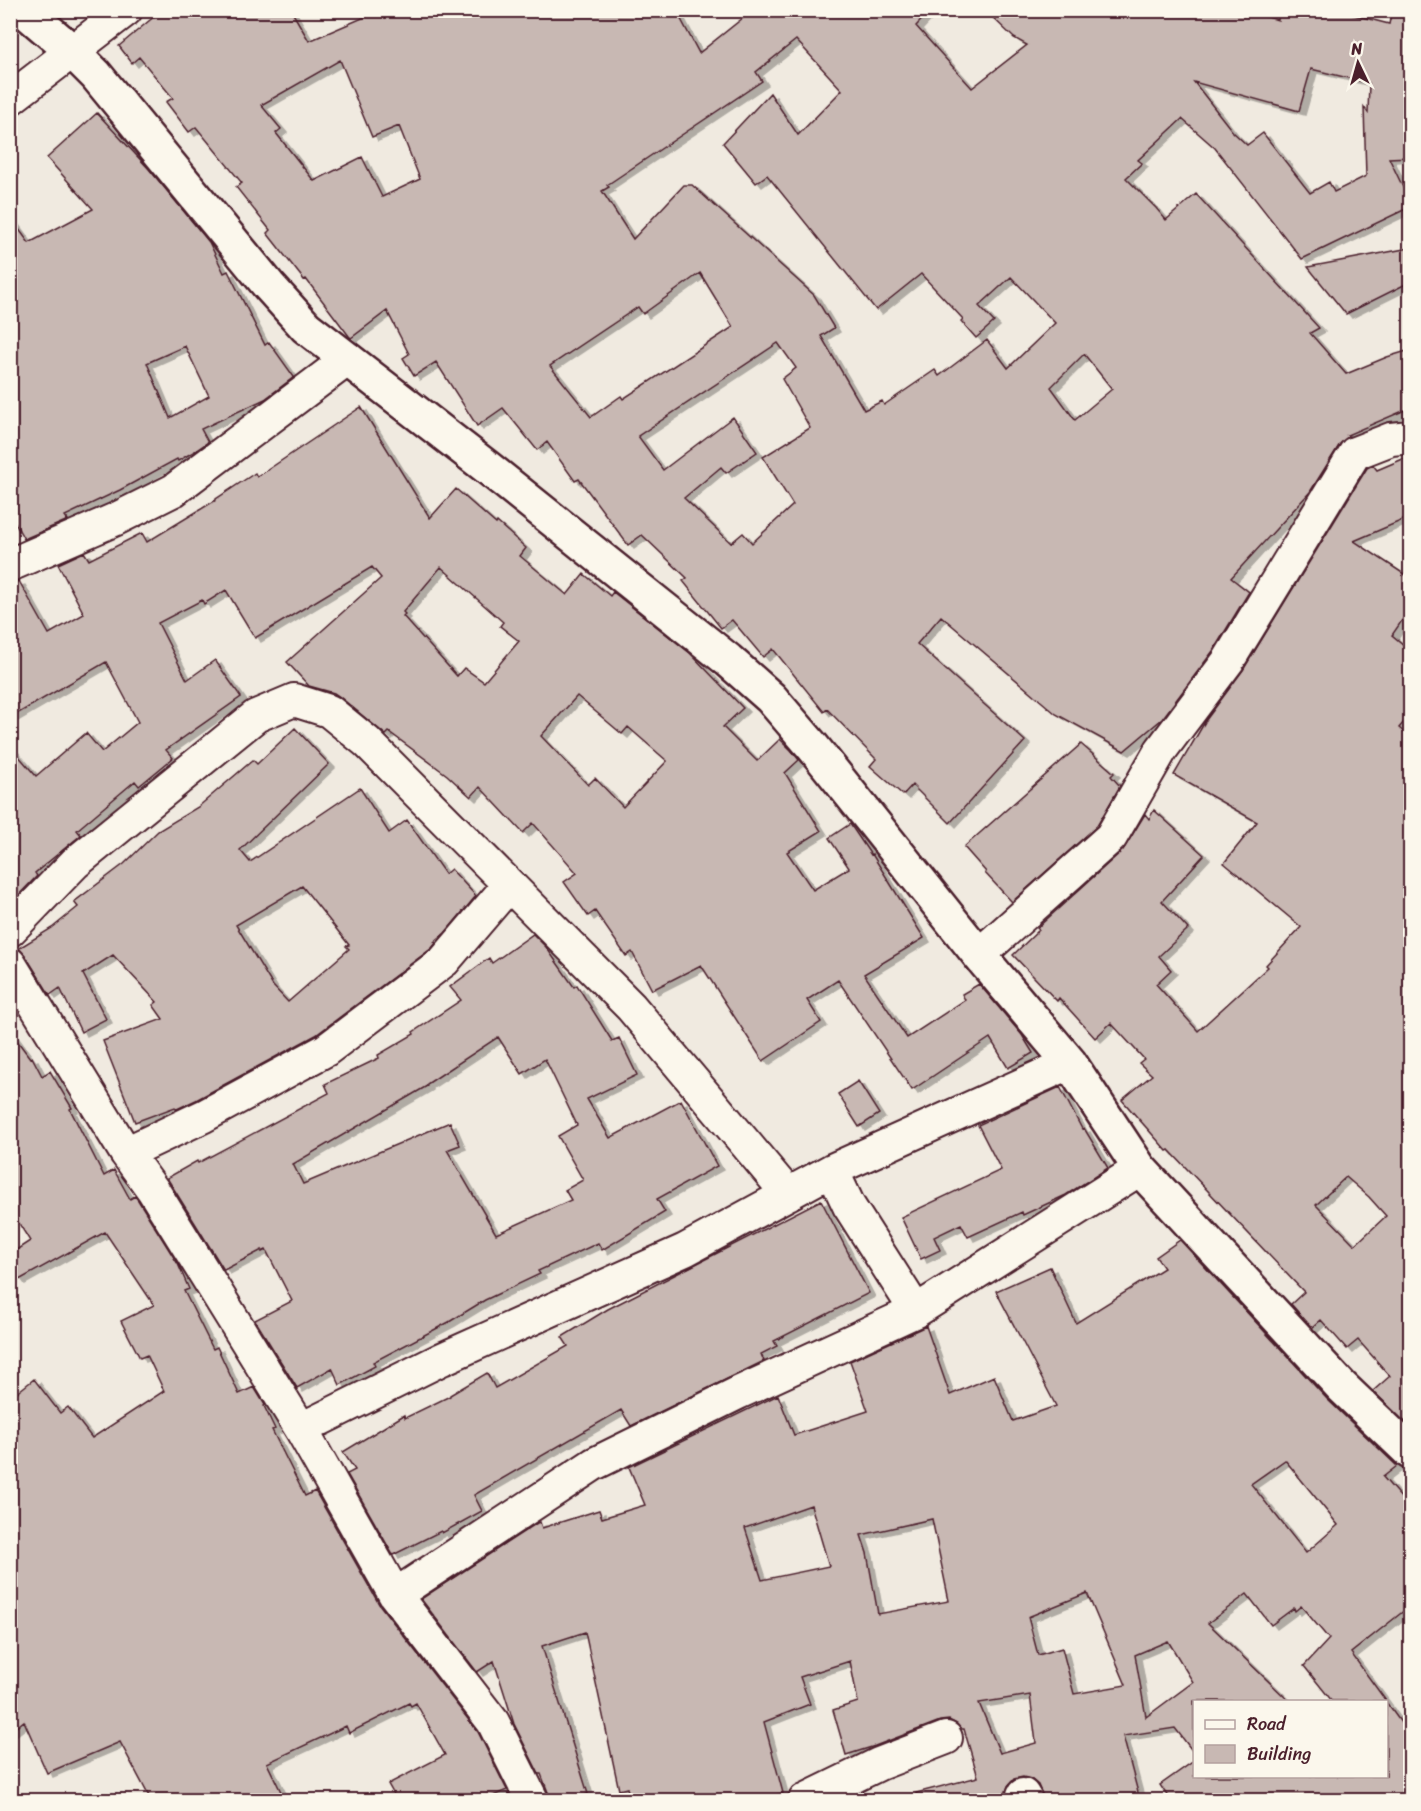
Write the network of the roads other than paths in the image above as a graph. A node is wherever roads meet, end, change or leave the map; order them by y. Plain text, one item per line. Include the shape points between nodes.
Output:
1 (24, 10) edge
2 (126, 10) edge
3 (72, 51) junction
4 (10, 99) edge
5 (348, 359) junction
6 (1410, 437) edge
7 (10, 565) edge
8 (509, 885) junction
9 (10, 930) edge
10 (979, 955) junction
11 (10, 964) edge
12 (1070, 1063) junction
13 (126, 1153) junction
14 (1140, 1169) junction
15 (832, 1170) junction
16 (788, 1194) junction
17 (916, 1311) junction
18 (301, 1429) junction
19 (1410, 1452) edge
20 (395, 1595) junction
21 (946, 1738) dead end
22 (528, 1799) edge
23 (805, 1800) edge

1 - 3 street
2 - 3 street
3 - 4 street
3 - 5 street via 269,286 306,327
5 - 7 street via 174,490
5 - 10 street via 771,698
6 - 10 street via 1391,439 1355,453 1228,661 1161,750 1111,837
8 - 9 street via 367,742 329,711 294,700 247,723 75,863
8 - 13 street via 444,961 326,1050
8 - 16 street via 631,1007
10 - 12 street
11 - 13 street
12 - 14 street
12 - 15 street
13 - 18 street
14 - 17 street
14 - 19 street via 1341,1386
15 - 16 street
15 - 17 street via 849,1206
16 - 18 street via 685,1250 442,1359
17 - 20 street via 594,1464
18 - 20 street
20 - 22 street via 493,1722
21 - 23 street via 879,1764

